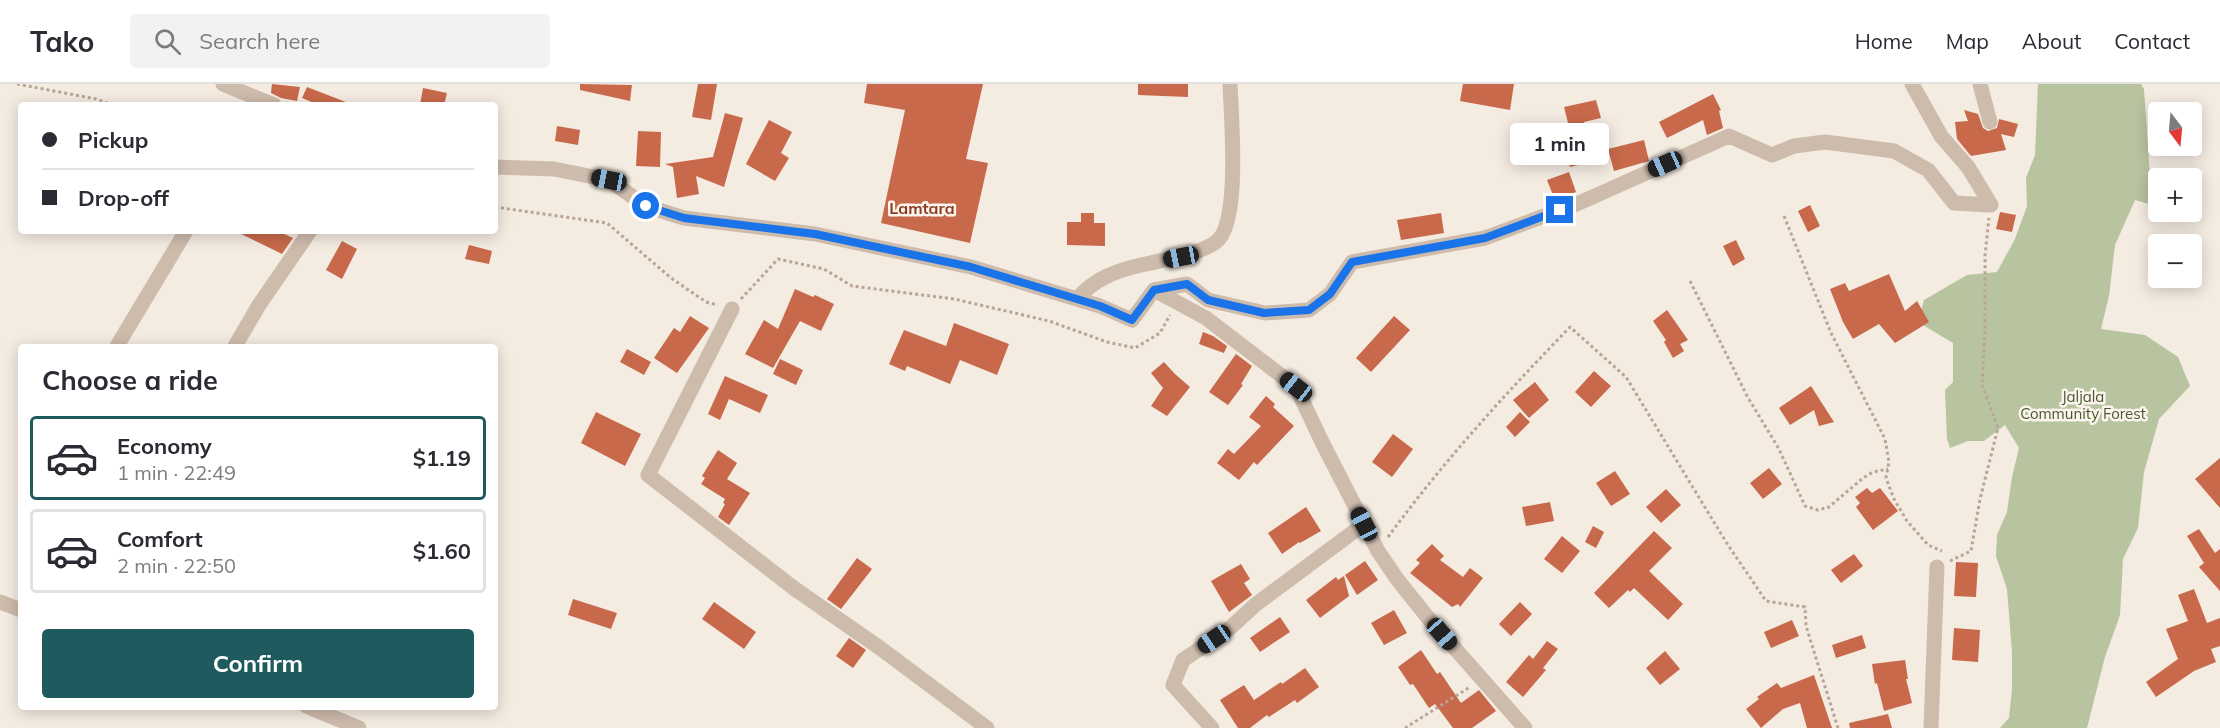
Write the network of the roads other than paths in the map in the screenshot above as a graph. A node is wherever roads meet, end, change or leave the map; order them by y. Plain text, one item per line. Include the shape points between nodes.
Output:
1 (224, 84) edge
2 (1230, 84) edge
3 (1912, 84) edge
4 (1980, 84) edge
5 (267, 102) edge
6 (1990, 122) dead end
7 (498, 167) edge
8 (184, 234) edge
9 (308, 234) edge
10 (1154, 290) junction
11 (1077, 299) junction
12 (732, 309) road end
13 (118, 344) edge
14 (236, 344) edge
15 (1364, 524) junction
16 (1937, 567) road end
17 (0, 602) edge
18 (18, 609) edge
19 (316, 710) edge
20 (359, 728) edge
21 (987, 728) edge
22 (1212, 728) edge
23 (1525, 728) edge
24 (1931, 728) edge

1 - 5 street
2 - 11 street via 1233,176 1227,227 1216,242 1181,257 1112,272
3 - 10 street via 1941,136 1968,167 1991,205 1954,204 1928,170 1894,151 1825,142 1772,155 1729,136 1579,203 1485,238 1352,262 1330,294 1309,310 1264,313 1208,300 1187,284
4 - 6 street
7 - 11 street via 554,169 609,180 646,206 684,218 826,236 971,267
8 - 13 street
9 - 14 street
10 - 11 street via 1132,320
10 - 15 street via 1206,318 1296,387
12 - 21 street via 648,475 795,589
15 - 22 street via 1183,660 1173,685
15 - 23 street via 1378,551 1429,619
16 - 24 street
17 - 18 street
19 - 20 street

